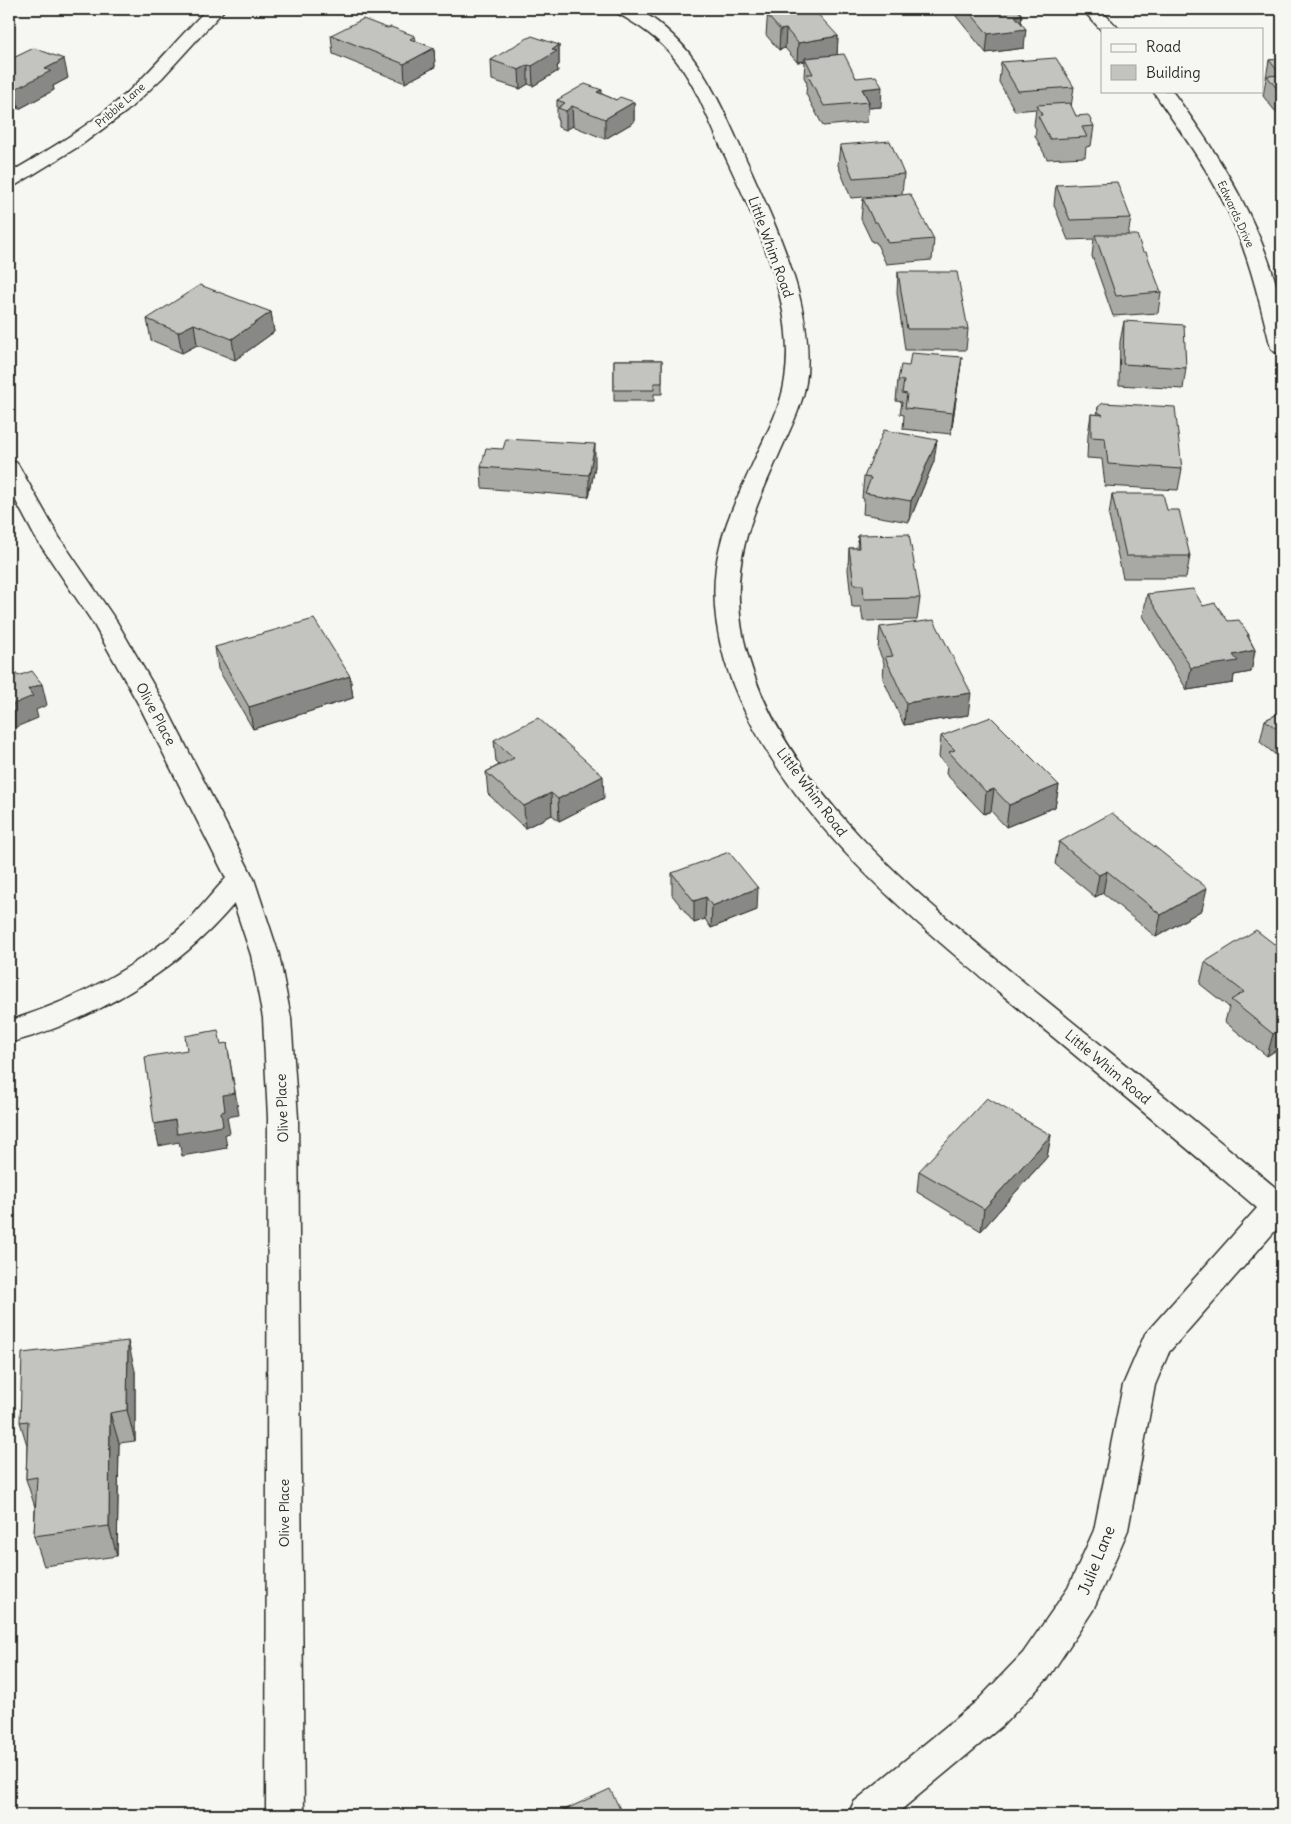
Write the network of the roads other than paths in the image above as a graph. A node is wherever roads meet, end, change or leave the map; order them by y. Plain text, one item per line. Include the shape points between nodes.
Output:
1 (216, 9) edge
2 (623, 9) edge
3 (1090, 9) edge
4 (1109, 28) edge
5 (1163, 92) edge
6 (9, 181) edge
7 (1282, 348) edge
8 (9, 468) edge
9 (240, 879) junction
10 (9, 1032) edge
11 (1280, 1209) edge
12 (285, 1815) edge
13 (867, 1815) edge

1 - 6 street, Pribble Lane via 135,95 95,127
2 - 11 street, Little Whim Road via 657,31 680,54 705,91 757,206 790,294 797,330 797,376 789,407 736,528 727,576 727,616 737,663 781,755 834,825 894,886
3 - 4 street
5 - 7 street, Edwards Drive via 1192,131 1228,192 1254,254
8 - 9 street, Olive Place via 48,537 106,622
9 - 10 street via 197,927 151,965 96,998
9 - 12 street, Olive Place via 265,955 274,1000 283,1118
11 - 13 street, Julie Lane via 1156,1344 1139,1386 1110,1530 1081,1599 1036,1665 990,1713

